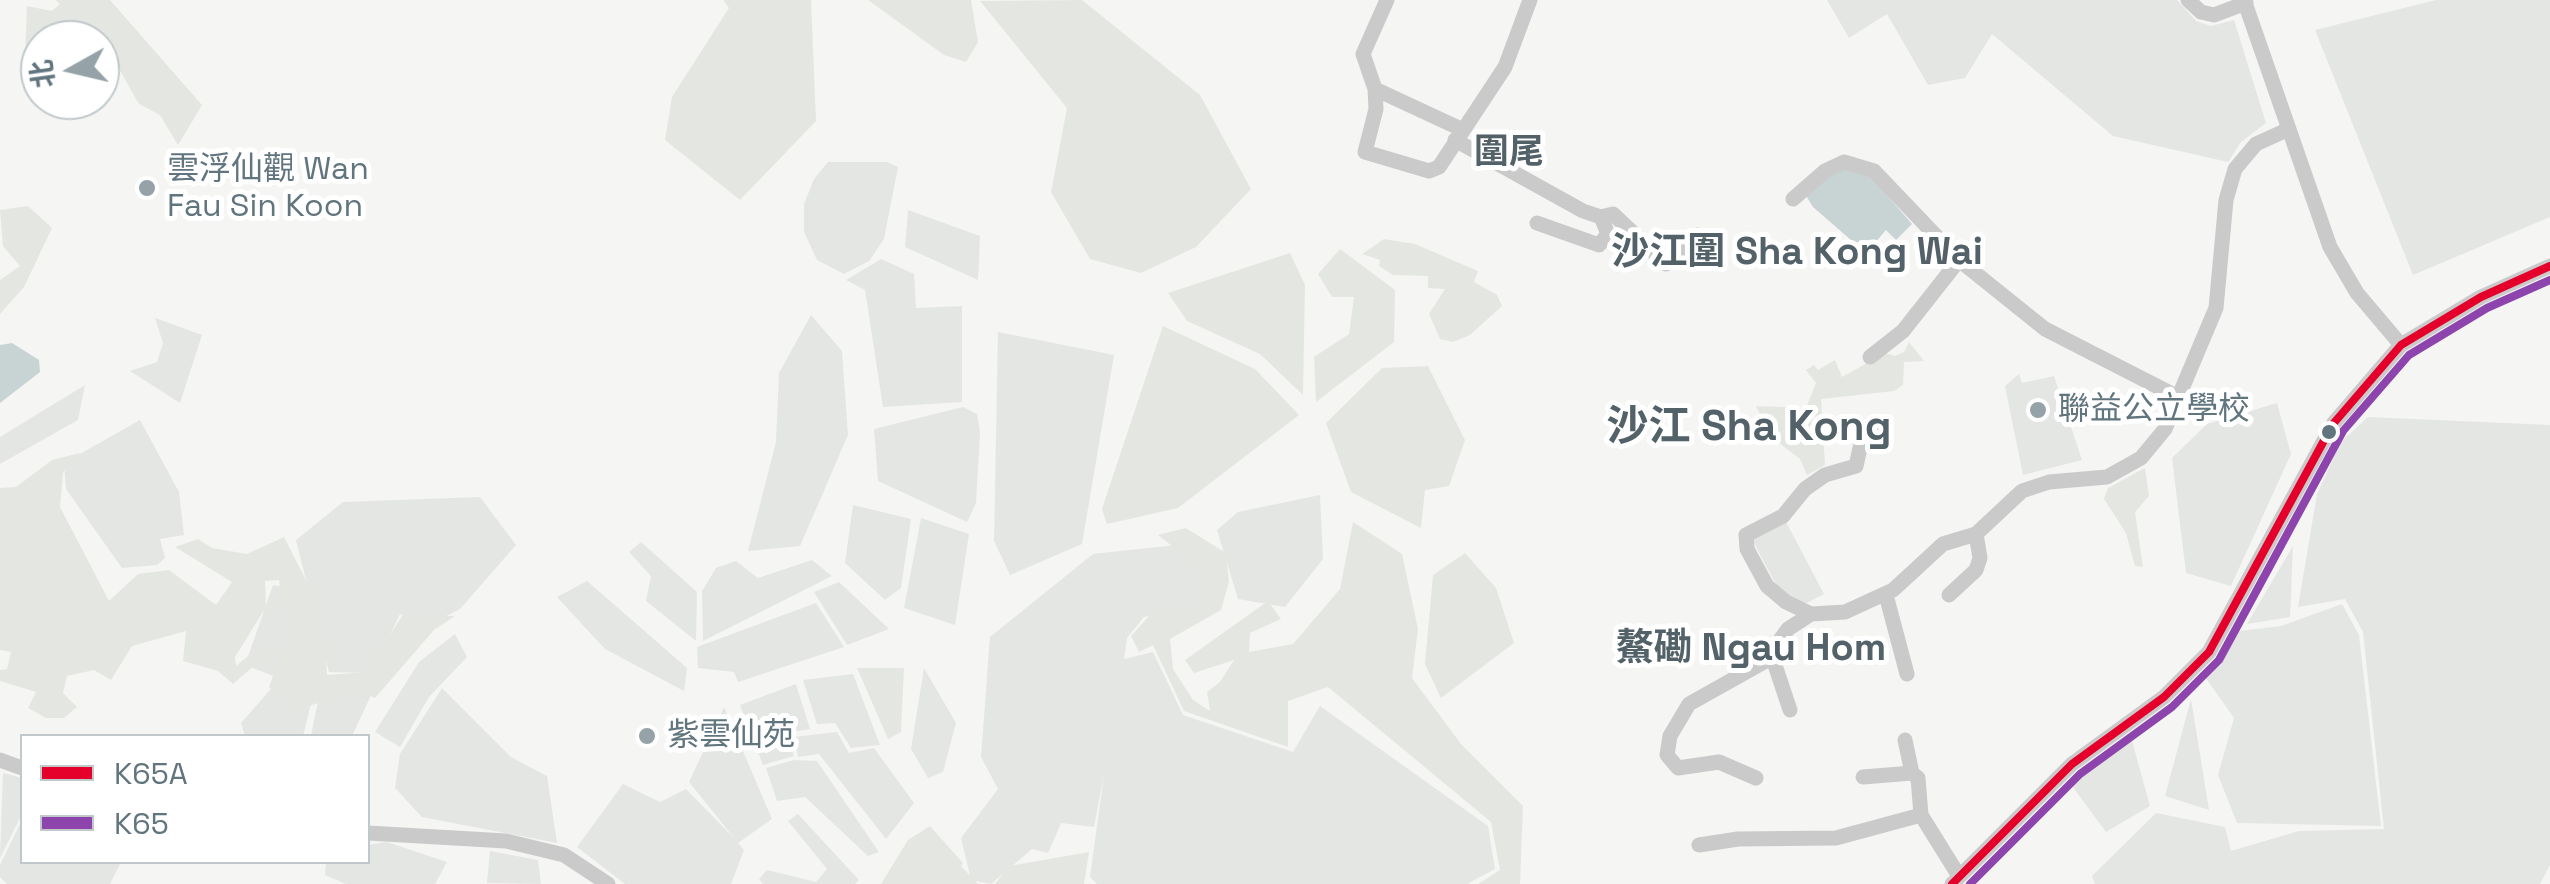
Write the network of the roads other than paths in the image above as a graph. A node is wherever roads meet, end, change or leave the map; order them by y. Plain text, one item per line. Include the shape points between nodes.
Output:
1 (1386, 0) edge
2 (1530, 0) edge
3 (2188, 0) edge
4 (2245, 2) edge
5 (1375, 89) junction
6 (2289, 129) junction
7 (1458, 134) junction
8 (1793, 198) dead end
9 (1601, 217) junction
10 (1537, 223) dead end
11 (1697, 235) dead end
12 (1959, 260) junction
13 (2550, 266) edge
14 (2401, 346) junction
15 (1870, 357) dead end
16 (2176, 396) junction
17 (1881, 434) dead end
18 (1976, 534) junction
19 (1886, 595) junction
20 (1949, 595) dead end
21 (1812, 614) junction
22 (1772, 656) junction
23 (1907, 674) dead end
24 (1790, 710) dead end
25 (1905, 740) dead end
26 (1912, 773) junction
27 (1863, 777) dead end
28 (1756, 778) dead end
29 (1922, 814) junction
30 (370, 833) edge
31 (1699, 845) dead end
32 (1956, 880) edge
33 (608, 884) edge

1 - 5 street via 1363,54
2 - 7 street via 1505,67
3 - 4 street via 2214,15
4 - 6 street
5 - 7 street
5 - 7 street via 1364,152 1428,170 1443,162
6 - 14 street via 2338,263
6 - 16 street via 2256,144 2235,169 2216,308
7 - 9 street
8 - 12 street via 1834,166 1858,163 1879,175
9 - 10 street via 1608,234 1602,245
9 - 11 street via 1612,214 1668,264
12 - 15 street via 1903,331
12 - 16 street via 2052,334
13 - 14 street
14 - 32 street via 2333,424 2208,652 2164,697 2081,756
16 - 18 street via 2153,446 2124,470 2022,491
17 - 21 street via 1862,438 1856,466 1825,475 1784,516 1746,536 1767,586
18 - 19 street via 1944,544
18 - 20 street via 1976,570
19 - 21 street via 1845,612
19 - 23 street
21 - 22 street via 1788,630
22 - 24 street
22 - 28 street via 1689,704 1667,748 1678,768 1719,762
25 - 26 street
26 - 27 street
26 - 29 street
29 - 31 street via 1836,838
29 - 32 street
30 - 33 street via 506,841 564,855

